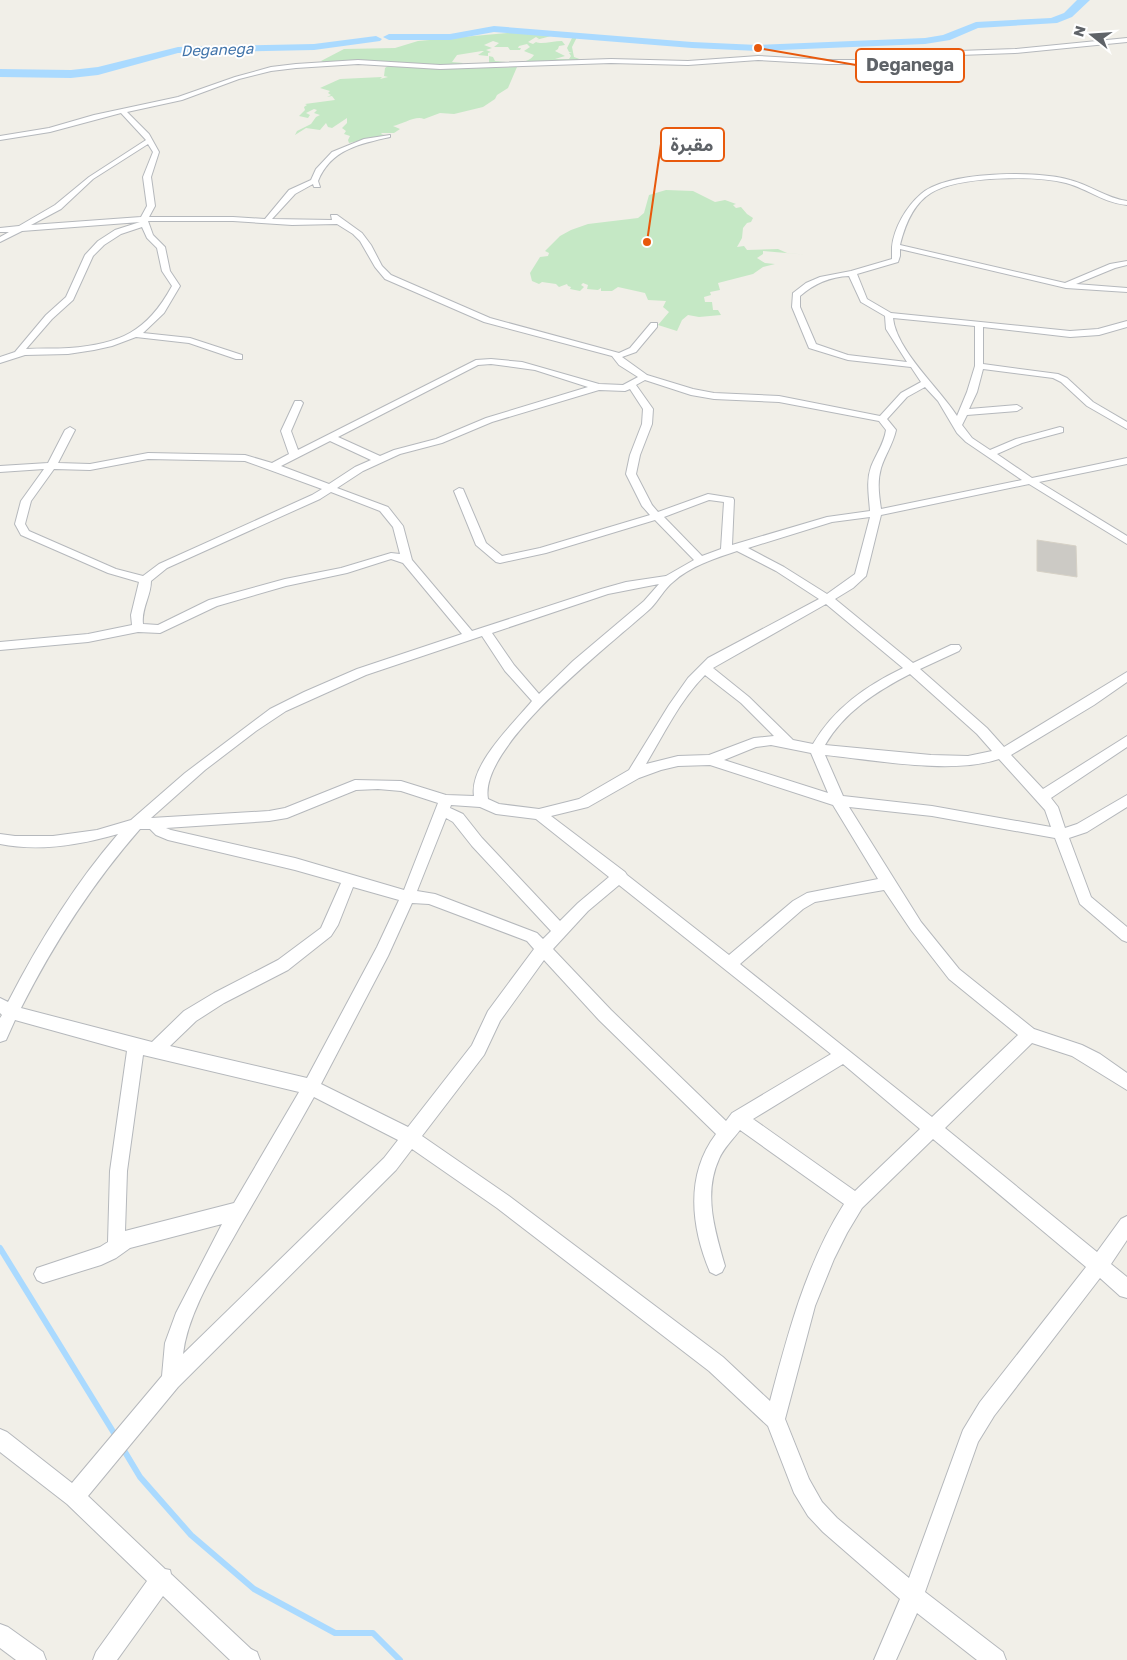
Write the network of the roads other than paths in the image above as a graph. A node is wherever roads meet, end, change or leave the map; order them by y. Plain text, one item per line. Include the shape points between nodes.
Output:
1 (1127, 40) edge
2 (122, 111) junction
3 (388, 136) dead end
4 (0, 138) edge
5 (150, 140) junction
6 (1127, 203) edge
7 (144, 221) junction
8 (267, 221) junction
9 (22, 228) junction
10 (0, 230) edge
11 (0, 240) edge
12 (896, 246) junction
13 (1127, 263) edge
14 (853, 274) junction
15 (1066, 286) junction
16 (1127, 290) edge
17 (889, 315) junction
18 (979, 323) junction
19 (1127, 324) edge
20 (654, 325) dead end
21 (138, 334) junction
22 (19, 352) junction
23 (618, 356) junction
24 (238, 357) dead end
25 (0, 360) edge
26 (913, 365) junction
27 (979, 366) junction
28 (644, 377) junction
29 (926, 383) junction
30 (631, 384) junction
31 (598, 387) junction
32 (298, 403) dead end
33 (1017, 408) dead end
34 (964, 412) junction
35 (882, 419) junction
36 (958, 424) junction
37 (1127, 426) edge
38 (70, 430) dead end
39 (1060, 430) dead end
40 (329, 437) junction
41 (294, 454) junction
42 (988, 454) junction
43 (380, 460) junction
44 (1127, 461) edge
45 (274, 466) junction
46 (51, 467) junction
47 (0, 469) edge
48 (1032, 482) junction
49 (329, 489) junction
50 (459, 491) dead end
51 (876, 513) junction
52 (656, 516) junction
53 (1125, 537) edge
54 (740, 548) junction
55 (726, 552) junction
56 (407, 561) junction
57 (701, 561) junction
58 (669, 579) junction
59 (145, 580) junction
60 (827, 599) junction
61 (138, 628) junction
62 (485, 631) junction
63 (470, 636) junction
64 (0, 646) edge
65 (955, 648) dead end
66 (705, 668) junction
67 (912, 669) junction
68 (1127, 676) edge
69 (539, 701) junction
70 (1127, 741) edge
71 (788, 742) junction
72 (816, 749) junction
73 (1002, 753) junction
74 (710, 760) junction
75 (634, 774) junction
76 (1043, 796) junction
77 (1127, 800) edge
78 (838, 801) junction
79 (482, 802) junction
80 (444, 805) junction
81 (539, 814) junction
82 (153, 823) junction
83 (136, 824) junction
84 (1063, 834) junction
85 (0, 839) edge
86 (620, 876) junction
87 (349, 880) junction
88 (888, 883) junction
89 (408, 897) junction
90 (560, 931) junction
91 (1127, 936) edge
92 (544, 948) junction
93 (730, 964) junction
94 (5, 1008) edge
95 (1029, 1035) junction
96 (0, 1036) edge
97 (136, 1046) junction
98 (154, 1051) junction
99 (844, 1055) junction
100 (1127, 1082) edge
101 (311, 1086) junction
102 (738, 1119) junction
103 (932, 1129) junction
104 (727, 1133) junction
105 (410, 1136) junction
106 (856, 1202) junction
107 (239, 1211) junction
108 (1127, 1225) edge
109 (117, 1246) junction
110 (716, 1266) dead end
111 (1098, 1266) junction
112 (44, 1274) dead end
113 (1127, 1289) edge
114 (171, 1380) junction
115 (775, 1419) junction
116 (0, 1439) edge
117 (74, 1498) junction
118 (162, 1578) junction
119 (913, 1596) junction
120 (0, 1635) edge
121 (35, 1660) edge
122 (104, 1660) edge
123 (248, 1660) edge
124 (885, 1660) edge
125 (995, 1660) edge

1 - 2 street via 959,53 904,62 758,58 688,63 611,61 440,67 358,62 314,65 259,72 180,100
2 - 4 street via 50,130
2 - 5 street
3 - 8 street via 341,150 317,172 316,183 292,192
5 - 7 street via 156,152 147,177 151,206
5 - 9 street via 91,178 58,207
6 - 12 street via 1103,199 1069,182 1043,177 946,184 930,190 905,218
7 - 8 street via 215,218
7 - 9 street
7 - 21 street via 150,236 161,247 166,271 176,286 166,306
7 - 22 street via 101,243 87,260 70,298
8 - 23 street via 292,223 336,219 358,234 381,272 388,277 487,320
9 - 10 street
9 - 11 street
12 - 14 street via 897,257 892,263 863,267
12 - 15 street
13 - 15 street
14 - 17 street via 864,300
14 - 26 street via 830,275 805,286 796,295 796,307 812,346 849,357
15 - 16 street
17 - 18 street
17 - 26 street via 890,329
18 - 19 street via 1070,334 1099,332
18 - 27 street
20 - 23 street via 633,350
21 - 22 street via 127,340 67,351
21 - 24 street via 190,341
22 - 25 street
23 - 28 street via 622,363
26 - 29 street
27 - 34 street
27 - 37 street via 1064,380 1090,404
28 - 30 street
28 - 35 street via 691,392 779,399
29 - 35 street via 904,395
29 - 36 street
30 - 31 street via 626,388
30 - 52 street via 648,409 647,424 631,474 642,498
31 - 40 street via 498,361 476,363
31 - 43 street via 489,420
32 - 41 street via 286,431
33 - 34 street
34 - 36 street
35 - 51 street via 891,430 876,468 873,488
36 - 42 street via 969,440
38 - 46 street
39 - 42 street via 1019,441
40 - 41 street
40 - 43 street
41 - 45 street
42 - 48 street
43 - 49 street
44 - 48 street
45 - 46 street via 245,458 168,455 90,468
45 - 49 street
46 - 47 street
46 - 59 street via 26,501 20,524 25,533 112,571
48 - 51 street
48 - 53 street
49 - 56 street via 384,509 398,526
49 - 59 street via 163,566
50 - 52 street via 481,545 500,560 542,551
51 - 54 street via 831,519
51 - 60 street via 860,576
52 - 55 street via 708,498 729,500
52 - 57 street
54 - 55 street
54 - 60 street
55 - 57 street
56 - 61 street via 391,556 213,603 160,629
56 - 63 street
57 - 58 street
58 - 62 street via 647,580 606,590
58 - 69 street via 648,604
59 - 61 street via 146,587 136,610
60 - 66 street via 712,661
60 - 67 street
61 - 64 street via 88,638
62 - 63 street
62 - 69 street via 502,661
63 - 83 street via 375,668 281,708 204,764
65 - 67 street
66 - 71 street via 745,700
66 - 75 street via 673,708
67 - 72 street via 889,680 848,708 822,736
67 - 73 street
68 - 73 street via 1090,702
69 - 79 street via 497,751 483,775
70 - 76 street
71 - 72 street
71 - 74 street via 754,743
72 - 73 street via 968,761
72 - 78 street
73 - 76 street
74 - 75 street via 678,761
74 - 78 street
75 - 81 street via 583,802
76 - 84 street
77 - 84 street via 1082,828
78 - 84 street via 932,811
78 - 88 street
79 - 80 street
79 - 81 street via 496,809
80 - 82 street via 411,788 378,784 355,786 287,813
80 - 89 street
80 - 90 street
81 - 86 street
82 - 83 street
82 - 87 street via 168,834
83 - 85 street via 53,842
83 - 94 street via 97,870
84 - 91 street via 1086,900
86 - 90 street
86 - 93 street
87 - 89 street
87 - 98 street via 326,932 282,966 190,1016
88 - 93 street via 812,897 798,905
88 - 95 street via 916,926 954,974
89 - 92 street via 430,898 496,922 532,937
89 - 101 street via 383,952
90 - 92 street
92 - 104 street via 604,1015
92 - 105 street via 494,1016 478,1050
93 - 99 street
94 - 96 street
94 - 97 street
95 - 100 street via 1076,1050
95 - 103 street
97 - 98 street
97 - 109 street via 118,1170
98 - 101 street
99 - 102 street
99 - 103 street
101 - 105 street
101 - 107 street
102 - 104 street
102 - 106 street
103 - 106 street
103 - 111 street
104 - 110 street via 712,1153 704,1178 704,1221
105 - 114 street via 390,1164
105 - 115 street via 716,1364
106 - 115 street via 839,1226 803,1314
107 - 109 street via 141,1235
107 - 114 street via 185,1313 175,1343
108 - 111 street
109 - 112 street via 101,1256
111 - 113 street
111 - 119 street via 986,1409 970,1437
114 - 117 street
115 - 119 street via 801,1486 815,1509
116 - 117 street
117 - 118 street
118 - 122 street
118 - 123 street
119 - 124 street
119 - 125 street
120 - 121 street

